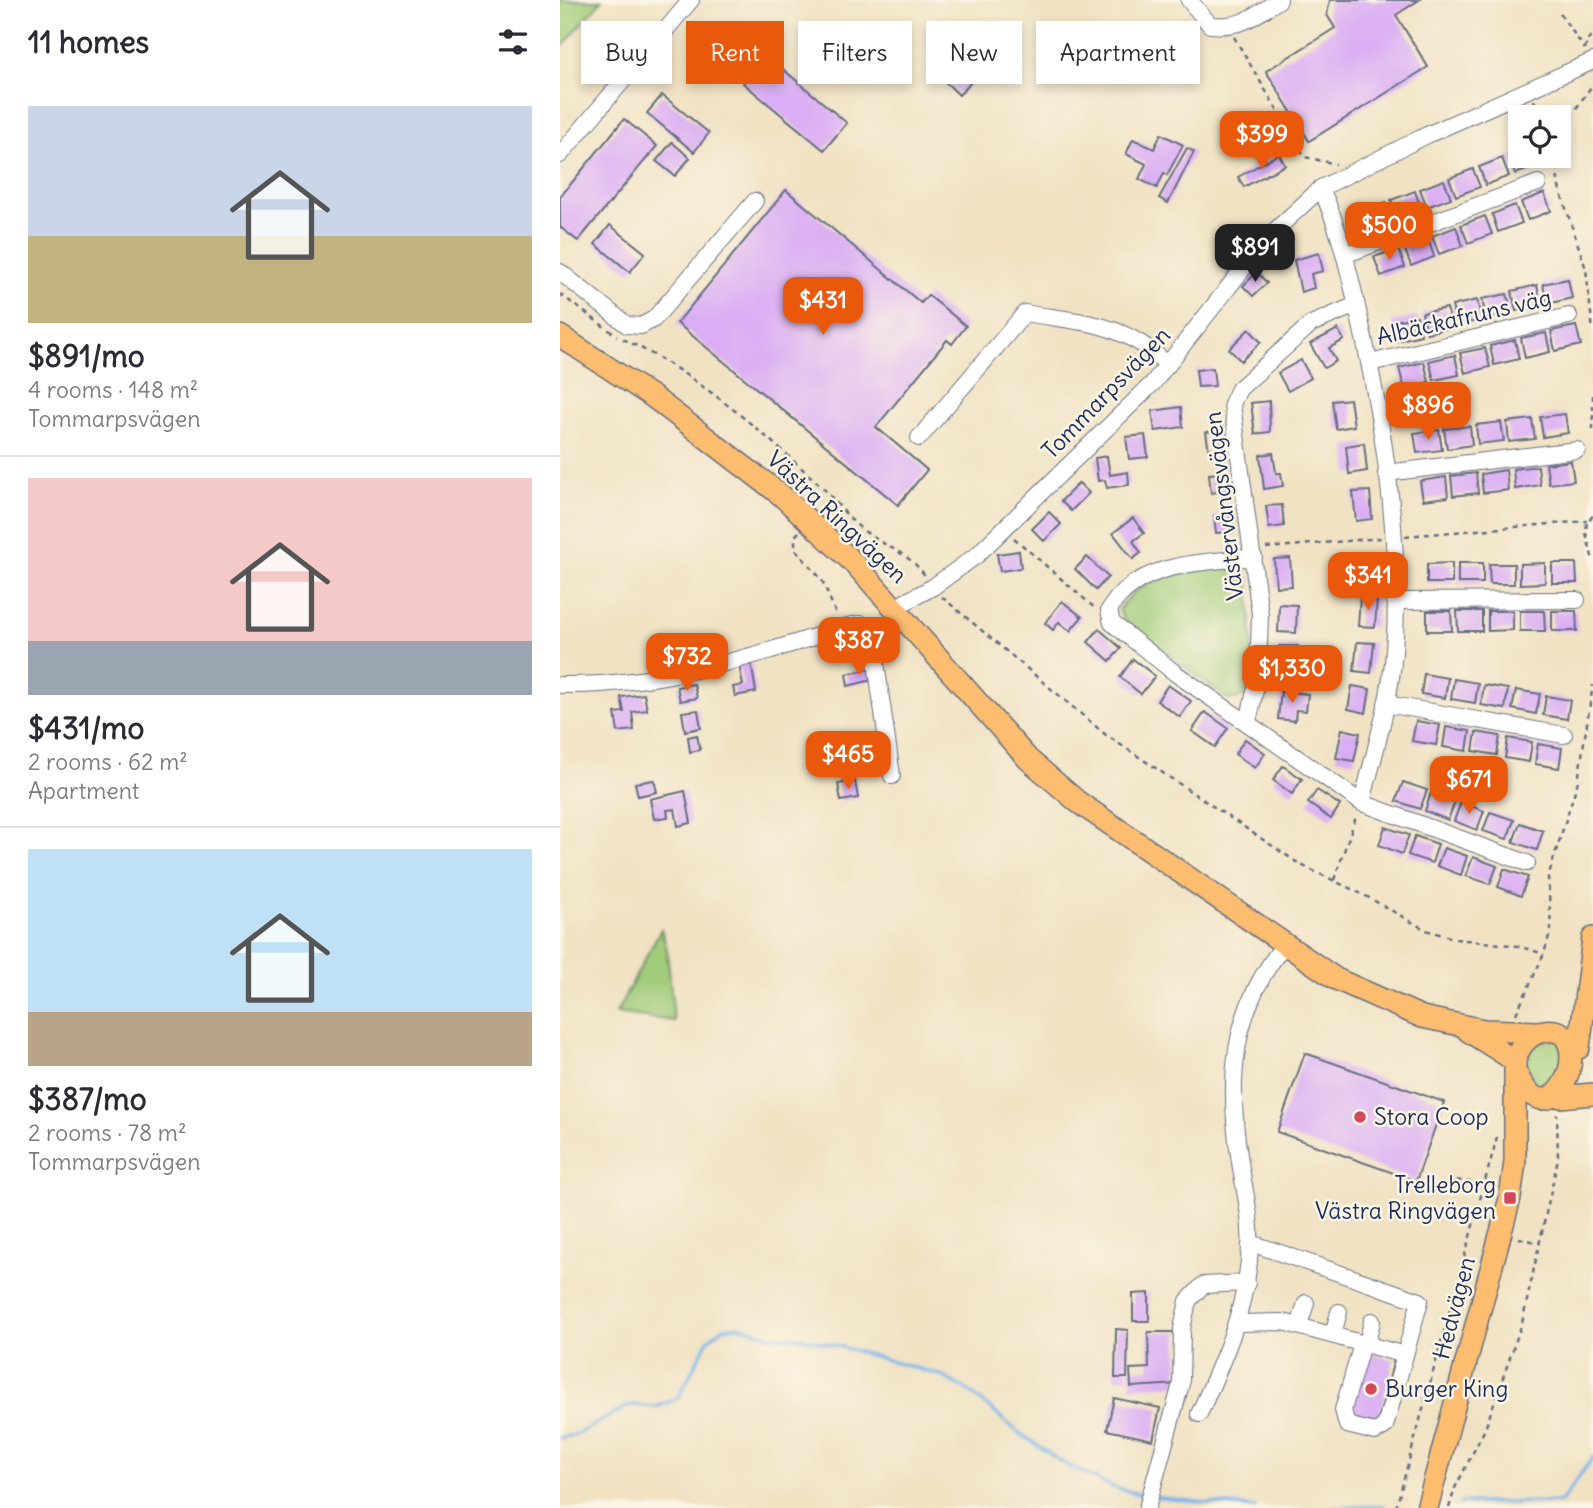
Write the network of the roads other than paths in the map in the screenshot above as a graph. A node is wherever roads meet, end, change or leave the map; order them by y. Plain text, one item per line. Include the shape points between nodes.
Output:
1 (691, 0) edge
2 (1189, 0) edge
3 (1279, 0) edge
4 (1589, 55) edge
5 (560, 155) edge
6 (1538, 183) dead end
7 (1321, 188) junction
8 (755, 201) dead end
9 (1345, 255) junction
10 (560, 272) edge
11 (1356, 305) junction
12 (1569, 316) dead end
13 (560, 336) edge
14 (1370, 363) junction
15 (1168, 365) junction
16 (919, 438) dead end
17 (1577, 450) dead end
18 (1386, 472) junction
19 (1254, 553) junction
20 (1577, 600) dead end
21 (1395, 601) junction
22 (896, 607) junction
23 (560, 685) edge
24 (1386, 704) junction
25 (1248, 722) junction
26 (1563, 735) dead end
27 (892, 776) dead end
28 (1362, 803) junction
29 (1527, 863) dead end
30 (1593, 936) edge
31 (1285, 944) junction
32 (1461, 1027) junction
33 (1544, 1031) junction
34 (1584, 1060) junction
35 (1516, 1067) junction
36 (1593, 1094) edge
37 (1557, 1105) junction
38 (1515, 1162) junction
39 (1251, 1243) junction
40 (1247, 1283) junction
41 (1306, 1303) dead end
42 (1339, 1312) dead end
43 (1372, 1321) dead end
44 (1238, 1323) junction
45 (1299, 1326) junction
46 (1333, 1334) junction
47 (1365, 1344) junction
48 (1405, 1355) junction
49 (1199, 1414) dead end
50 (1147, 1508) edge
51 (1427, 1508) edge

1 - 5 street
2 - 3 street via 1210,25 1228,27
4 - 7 street, Tommarpsvägen
6 - 9 street
7 - 9 street
7 - 15 street, Tommarpsvägen via 1269,237
8 - 10 street via 654,319 641,326 627,325
9 - 11 street
11 - 14 street
11 - 19 street, Västervångsvägen via 1311,324 1239,389 1232,404
12 - 14 street, Albäckafruns väg
13 - 22 main road, Västra Ringvägen via 653,397 781,495
14 - 18 street
15 - 16 street via 1146,344 1116,328 1024,313
15 - 22 street, Tommarpsvägen via 937,592
17 - 18 street
18 - 21 street
19 - 25 street, Västervångsvägen via 1261,614 1259,664
19 - 25 street via 1156,571 1132,585 1109,610 1112,623
20 - 21 street
21 - 24 street via 1394,653
22 - 31 main road, Västra Ringvägen via 1028,760 1078,802
23 - 27 street via 634,681 841,628 871,626
24 - 26 street
24 - 28 street
25 - 28 street
28 - 29 street
30 - 33 main road, Hedvägen via 1572,1007 1563,1020
30 - 34 main road, Hedvägen
31 - 32 main road, Västra Ringvägen via 1336,979 1385,1003
31 - 39 street via 1261,978 1240,1032 1233,1072 1233,1119
32 - 33 main road, Västra Ringvägen via 1508,1033
32 - 35 main road, Västra Ringvägen
33 - 34 main road via 1571,1038
33 - 35 main road, Hedvägen via 1522,1044
34 - 37 main road, Hedvägen via 1576,1085
35 - 37 main road via 1527,1090
35 - 38 main road, Hedvägen
36 - 37 main road
37 - 38 main road, Hedvägen via 1530,1114
38 - 51 main road, Hedvägen via 1504,1224
39 - 40 street
39 - 48 street via 1420,1301
40 - 44 street
40 - 50 street via 1203,1285 1188,1301 1182,1329 1181,1384
41 - 45 street
42 - 46 street
43 - 47 street
44 - 45 street
44 - 49 street
45 - 46 street
46 - 47 street
47 - 48 street
47 - 48 street via 1343,1410 1347,1425 1375,1432 1385,1426

